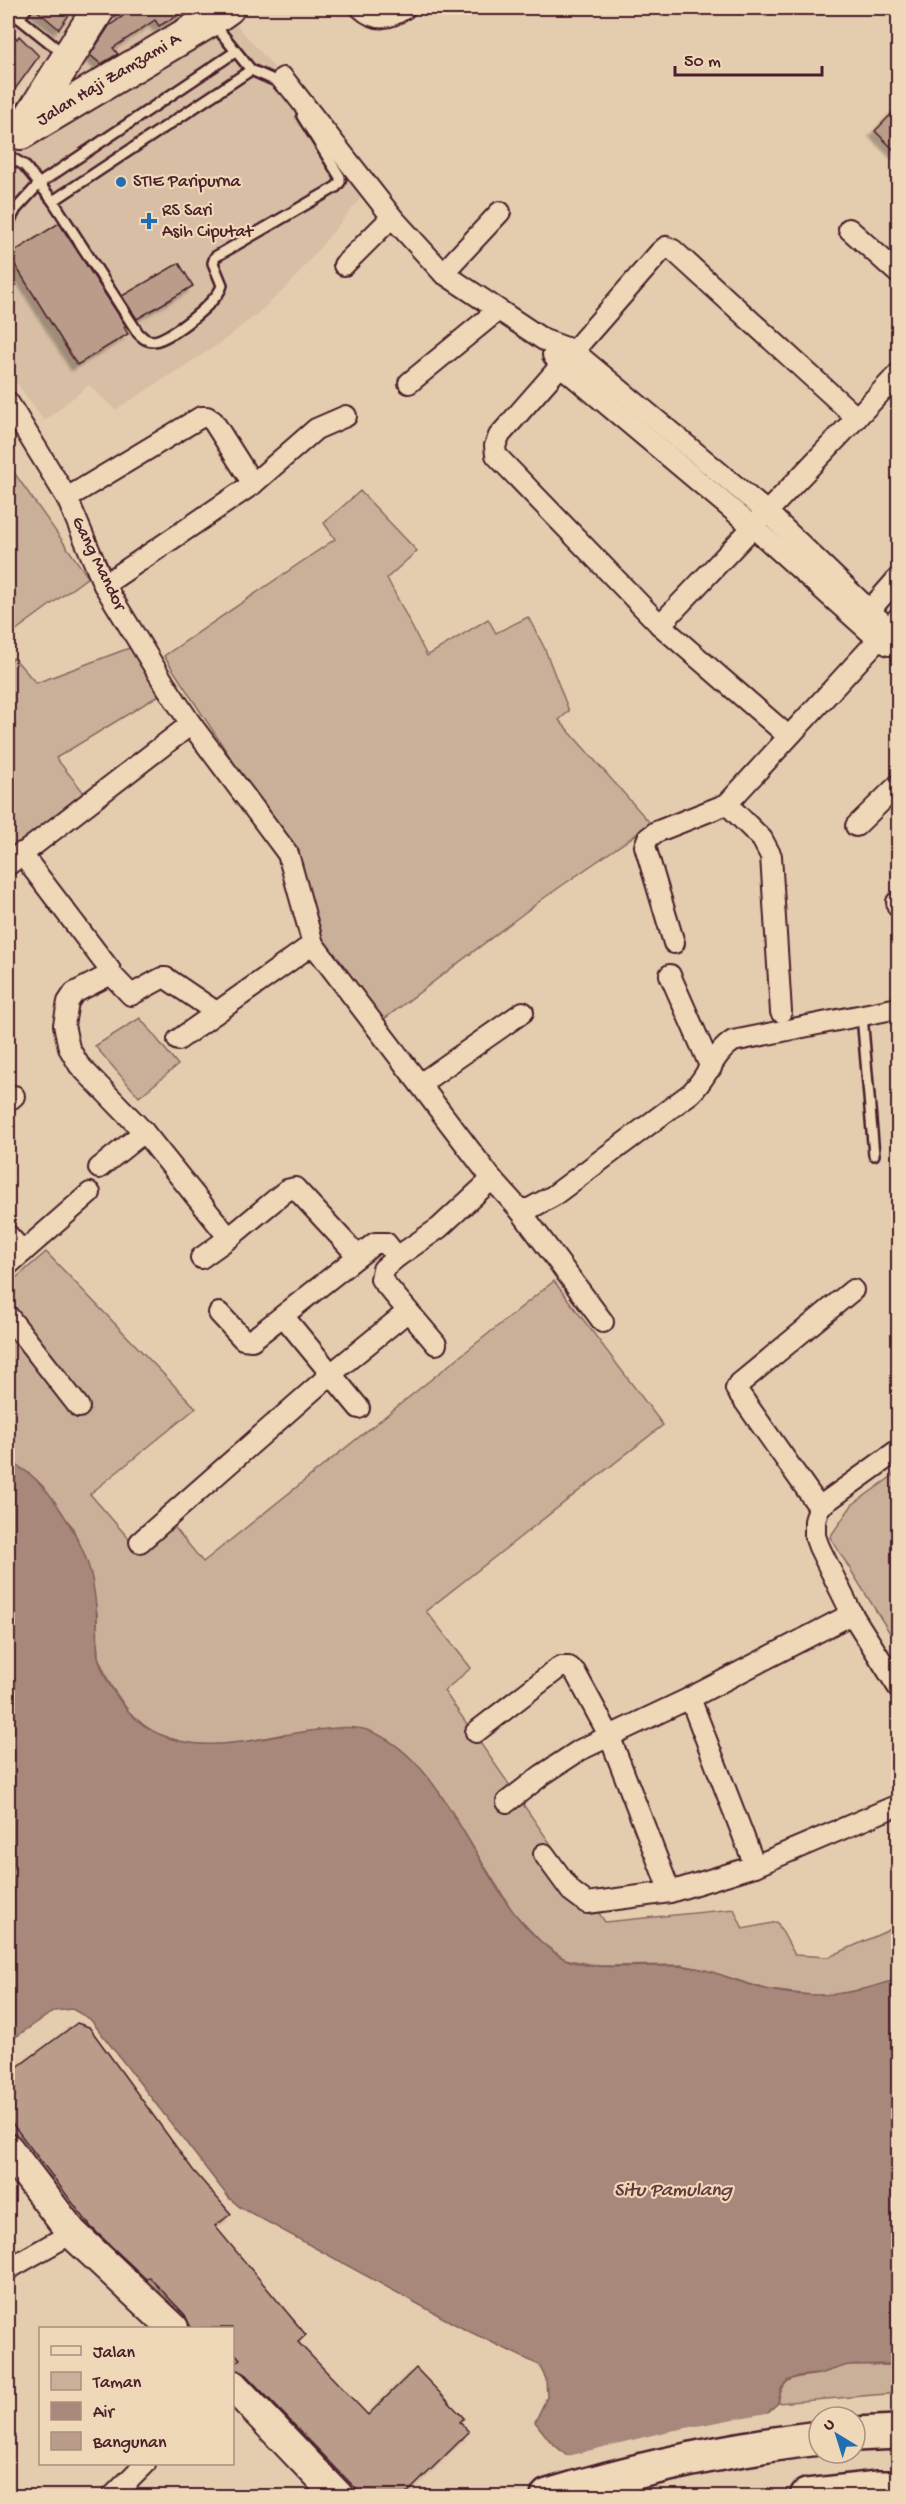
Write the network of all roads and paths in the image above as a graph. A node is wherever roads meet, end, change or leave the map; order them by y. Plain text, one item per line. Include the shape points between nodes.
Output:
1 (12, 8) edge
2 (27, 8) edge
3 (99, 8) edge
4 (361, 8) edge
5 (405, 8) edge
6 (219, 14) edge
7 (19, 18) junction
8 (235, 52) junction
9 (67, 57) junction
10 (251, 70) junction
11 (283, 78) dead end
12 (101, 83) junction
13 (12, 146) edge
14 (40, 183) junction
15 (53, 201) junction
16 (500, 212) dead end
17 (392, 217) junction
18 (8, 224) edge
19 (849, 229) dead end
20 (344, 265) dead end
21 (443, 273) junction
22 (898, 273) edge
23 (497, 311) junction
24 (566, 357) junction
25 (898, 374) edge
26 (409, 383) dead end
27 (8, 402) edge
28 (346, 416) dead end
29 (857, 418) junction
30 (253, 484) junction
31 (67, 498) junction
32 (768, 513) junction
33 (754, 528) junction
34 (898, 578) edge
35 (104, 585) junction
36 (865, 616) junction
37 (660, 625) junction
38 (893, 636) edge
39 (191, 724) junction
40 (788, 736) junction
41 (898, 785) edge
42 (727, 804) junction
43 (856, 826) dead end
44 (14, 859) edge
45 (313, 944) junction
46 (674, 944) dead end
47 (111, 974) junction
48 (670, 975) dead end
49 (898, 1008) edge
50 (216, 1012) junction
51 (523, 1012) dead end
52 (781, 1012) dead end
53 (862, 1015) junction
54 (178, 1040) dead end
55 (711, 1068) junction
56 (420, 1084) junction
57 (144, 1132) junction
58 (874, 1155) dead end
59 (99, 1168) dead end
60 (492, 1179) junction
61 (90, 1193) dead end
62 (519, 1209) junction
63 (8, 1235) edge
64 (229, 1238) junction
65 (23, 1252) junction
66 (358, 1256) junction
67 (397, 1257) junction
68 (201, 1258) dead end
69 (8, 1265) edge
70 (853, 1290) dead end
71 (407, 1312) junction
72 (219, 1313) dead end
73 (8, 1316) edge
74 (603, 1322) dead end
75 (289, 1323) dead end
76 (436, 1344) dead end
77 (331, 1374) junction
78 (79, 1407) dead end
79 (359, 1408) dead end
80 (898, 1450) edge
81 (819, 1507) junction
82 (140, 1542) dead end
83 (852, 1614) junction
84 (898, 1687) edge
85 (690, 1698) junction
86 (476, 1732) dead end
87 (609, 1735) junction
88 (507, 1802) dead end
89 (898, 1805) edge
90 (544, 1854) dead end
91 (754, 1866) junction
92 (670, 1892) junction
93 (8, 2149) edge
94 (72, 2233) junction
95 (8, 2269) edge
96 (172, 2327) edge
97 (234, 2387) edge
98 (898, 2432) edge
99 (867, 2433) edge
100 (807, 2440) edge
101 (143, 2465) edge
102 (898, 2488) edge
103 (113, 2496) edge
104 (338, 2496) edge
105 (548, 2496) edge
106 (807, 2496) edge

1 - 7 lane
2 - 7 lane
3 - 9 highway
4 - 5 street via 379,19
6 - 8 lane
6 - 12 highway, Jalan Haji Zamzami A
7 - 9 lane
8 - 10 lane
8 - 14 lane
9 - 12 highway via 75,77 84,83
9 - 13 highway
10 - 15 lane
10 - 15 lane via 281,87 314,134 340,182 215,258 221,291 189,322 157,341 146,340 138,333
11 - 17 street
12 - 13 highway, Jalan Haji Zamzami A
13 - 14 lane
14 - 15 lane
14 - 18 lane
16 - 21 street
17 - 20 street
17 - 21 street
19 - 22 street
21 - 23 street
23 - 24 street
23 - 26 street
24 - 29 street via 666,248 714,286
24 - 32 street
24 - 33 street
24 - 37 street via 499,436 496,455
25 - 29 street
27 - 31 street, Gang Mandor
28 - 30 street via 316,429
29 - 32 street
30 - 31 street via 213,421 201,417
30 - 35 street
31 - 35 street, Gang Mandor
32 - 33 street
32 - 36 street
33 - 36 street
33 - 37 street
34 - 36 street
35 - 39 street, Gang Mandor
36 - 38 street
37 - 40 street
38 - 40 street
39 - 44 street
39 - 45 street, Gang Mandor via 288,854
40 - 42 street
41 - 43 street
42 - 46 street via 648,838 645,846
42 - 52 street via 762,839 771,856
44 - 47 street
45 - 50 street
45 - 56 street
47 - 50 street via 130,995 166,978
47 - 57 street via 74,993 65,1013 65,1039 79,1065
48 - 55 street
49 - 53 street
50 - 54 street
51 - 56 street
53 - 55 street via 734,1041 720,1052
53 - 58 lane
55 - 62 street via 691,1093 553,1196 529,1209
56 - 60 street
57 - 59 street
57 - 64 street
60 - 62 street
60 - 67 street via 439,1228
61 - 65 street
62 - 74 street
63 - 65 street
64 - 66 street via 287,1190 295,1188
64 - 68 street
65 - 69 street
66 - 67 street via 381,1242
66 - 72 street via 252,1340 243,1339
67 - 71 street via 383,1269 381,1279
70 - 81 street via 736,1389
71 - 76 street
71 - 77 street
73 - 78 street
75 - 77 street
77 - 79 street
77 - 82 street
80 - 81 street
81 - 83 street via 815,1536
83 - 84 street
83 - 85 street
85 - 87 street
85 - 91 street
86 - 87 street via 564,1666 575,1672
87 - 88 street via 570,1756
87 - 92 street
89 - 91 street
90 - 92 street via 571,1891 587,1904
91 - 92 street
93 - 94 main road
94 - 95 street
94 - 96 main road
97 - 104 main road
98 - 99 highway
100 - 105 highway via 753,2446 628,2472
101 - 103 street
102 - 106 highway

